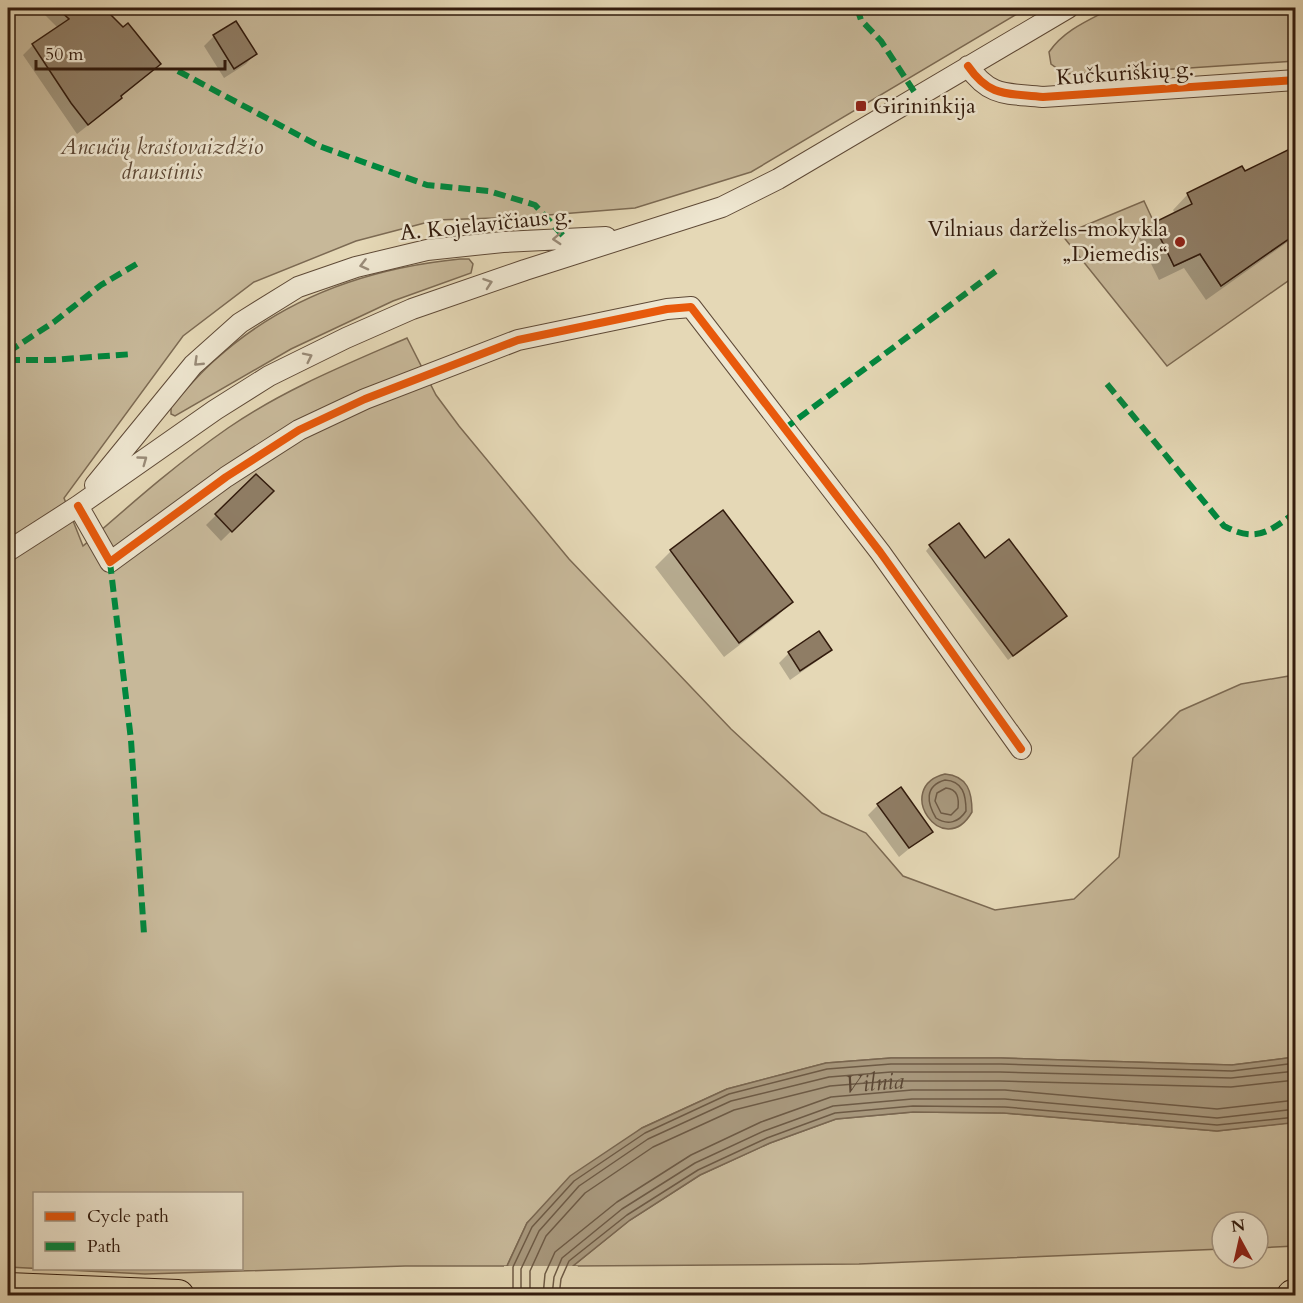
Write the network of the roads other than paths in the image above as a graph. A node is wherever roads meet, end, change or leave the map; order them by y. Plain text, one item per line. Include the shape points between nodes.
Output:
1 (1068, 8) edge
2 (968, 66) junction
3 (1296, 80) edge
4 (636, 236) junction
5 (78, 506) junction
6 (8, 551) edge
7 (1021, 749) dead end
8 (8, 1289) edge
9 (178, 1296) edge

1 - 2 street, A. Kojelavičiaus g.
2 - 3 street, Kučkuriškių g. via 989,88 1043,97
2 - 4 street, A. Kojelavičiaus g. via 778,179 722,207
5 -> 4 street, A. Kojelavičiaus g. via 215,410 269,376 336,343 412,309
4 -> 5 street, A. Kojelavičiaus g. via 427,250 356,267 298,287 240,323 193,365
5 - 6 street, A. Kojelavičiaus g.
5 - 7 street via 110,562 226,477 299,430 365,399 518,340 691,307 880,552
8 - 9 main road

